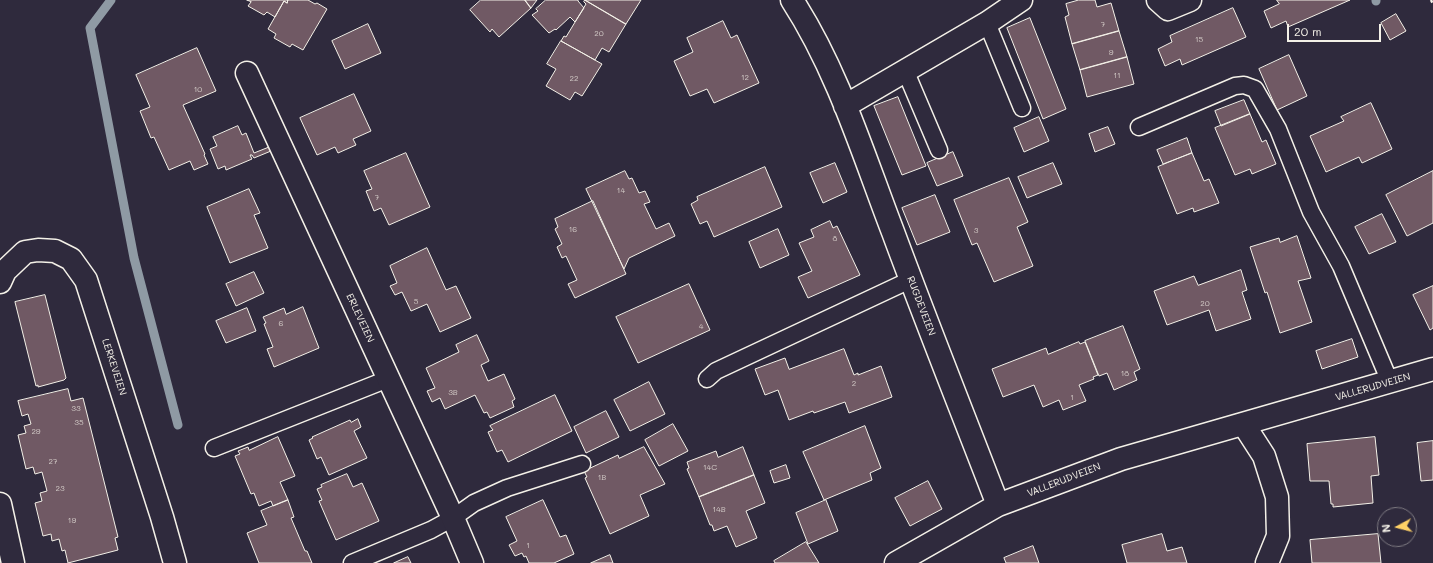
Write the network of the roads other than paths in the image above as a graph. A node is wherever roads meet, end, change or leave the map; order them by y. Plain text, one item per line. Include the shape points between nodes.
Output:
1 (792, 0) edge
2 (1021, 0) edge
3 (1158, 0) edge
4 (1190, 0) edge
5 (987, 23) junction
6 (905, 70) junction
7 (247, 73) dead end
8 (845, 106) junction
9 (1022, 108) dead end
10 (1139, 127) dead end
11 (939, 150) dead end
12 (910, 280) junction
13 (0, 282) edge
14 (1433, 370) edge
15 (388, 379) junction
16 (707, 379) dead end
17 (1390, 382) junction
18 (1244, 424) junction
19 (214, 448) dead end
20 (582, 464) dead end
21 (0, 504) edge
22 (998, 505) junction
23 (453, 518) junction
24 (13, 563) edge
25 (175, 563) edge
26 (352, 563) edge
27 (472, 563) edge
28 (896, 563) edge
29 (1267, 563) edge

1 - 8 street, RUGDEVEIEN via 809,27
2 - 5 street
3 - 4 street via 1168,9
5 - 6 street
5 - 9 lane
6 - 8 street
6 - 11 lane
7 - 15 street, ERLEVEIEN
8 - 12 street, RUGDEVEIEN
10 - 17 lane via 1235,86 1255,88 1278,129 1311,212 1341,266
12 - 16 lane via 723,368
12 - 22 street, RUGDEVEIEN
13 - 25 street, LERKEVEIEN via 4,271 25,252 38,250 55,251 71,259 86,280
14 - 17 street, VALLERUDVEIEN
15 - 19 lane
15 - 23 street, ERLEVEIEN
17 - 18 street, VALLERUDVEIEN
18 - 22 street, VALLERUDVEIEN via 1121,459
18 - 29 street via 1264,456 1277,497 1278,536
20 - 23 lane via 507,488 474,503
21 - 24 street
22 - 28 street, VALLERUDVEIEN
23 - 26 lane via 400,544
23 - 27 street, ERLEVEIEN

